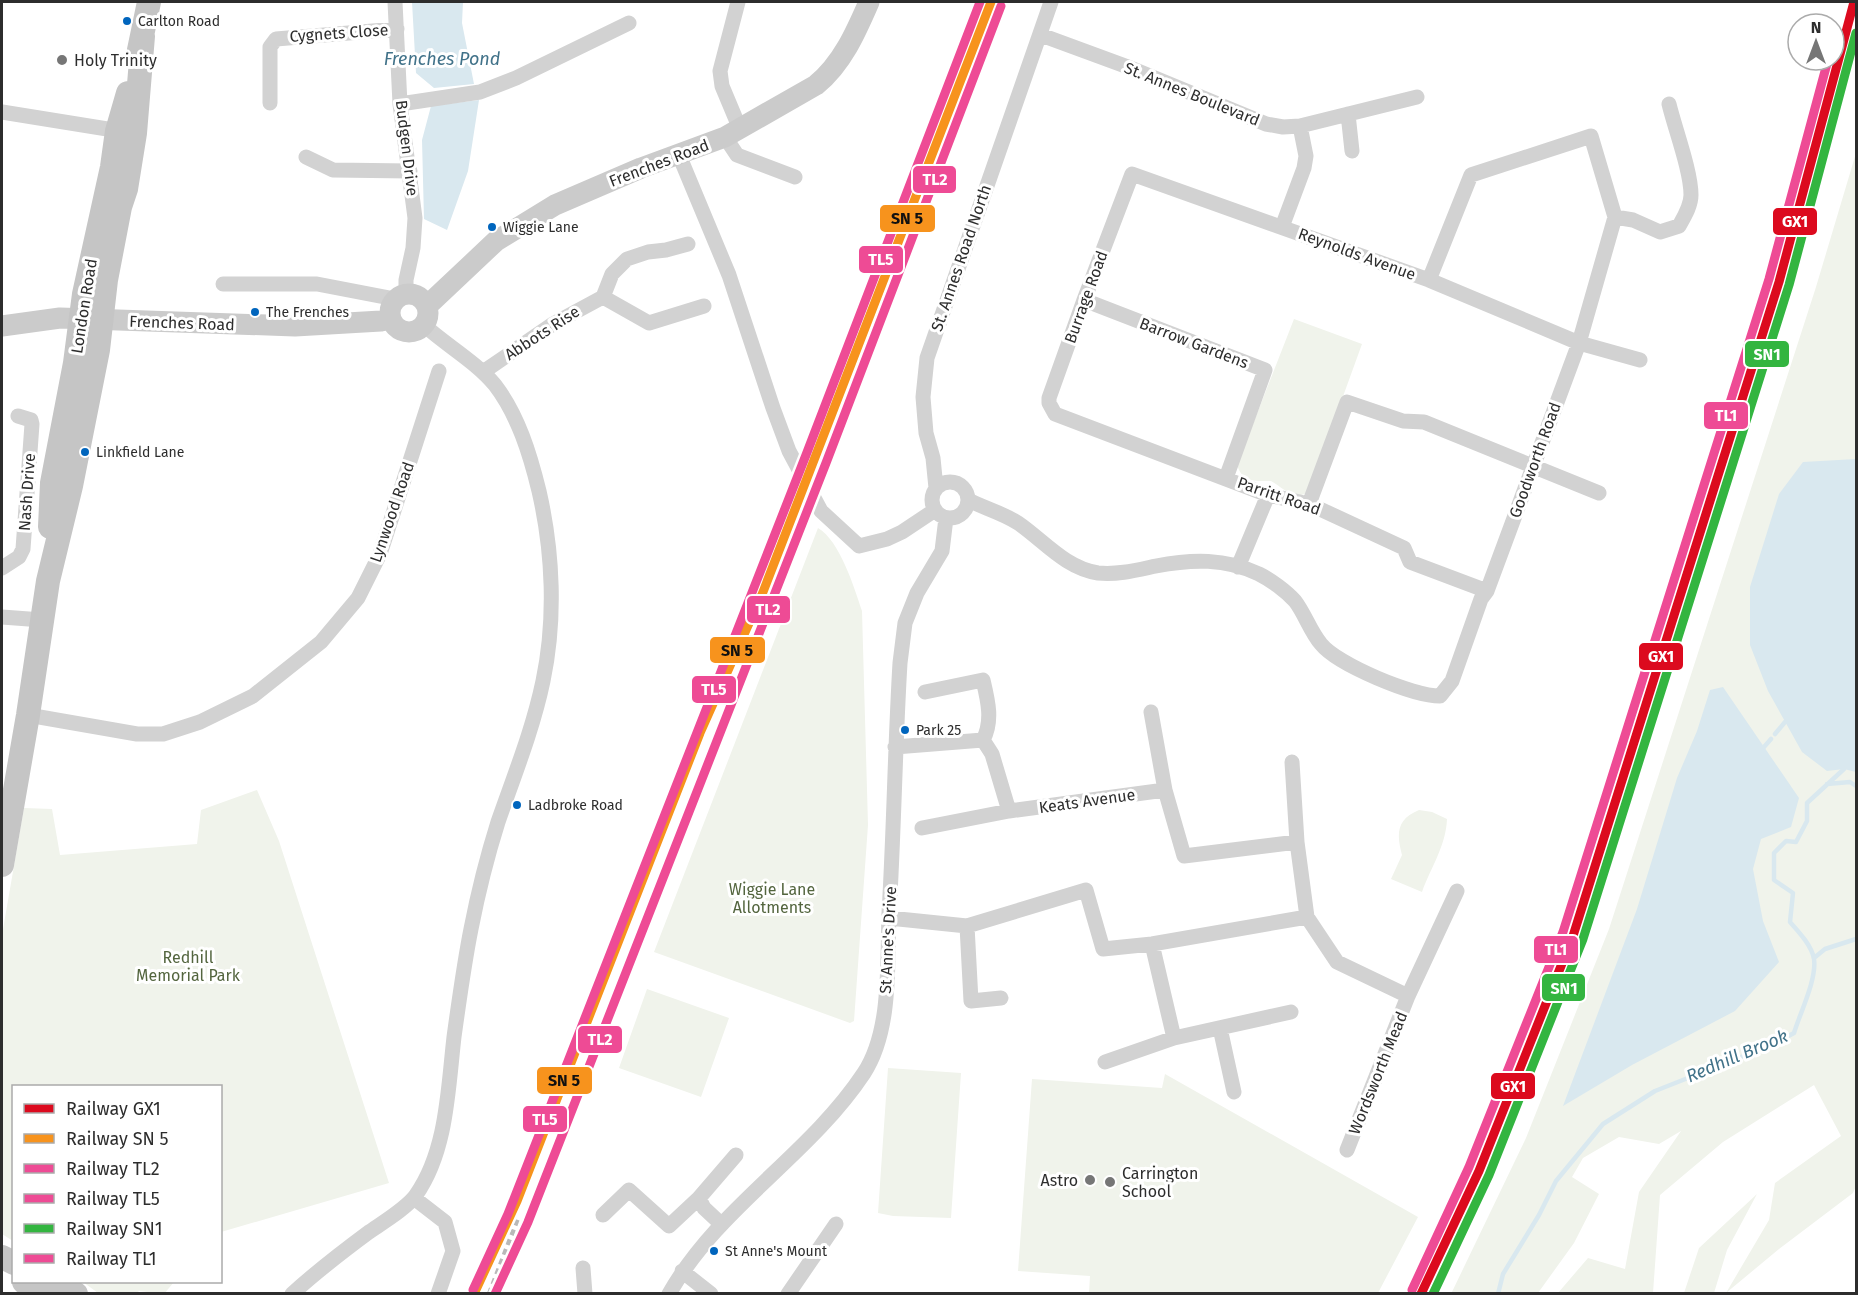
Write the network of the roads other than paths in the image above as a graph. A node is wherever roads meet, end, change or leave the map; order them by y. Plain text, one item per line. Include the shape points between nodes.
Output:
1 (149, 2) edge
2 (396, 2) edge
3 (738, 2) edge
4 (869, 2) edge
5 (1051, 2) edge
6 (629, 23) dead end
7 (397, 29) junction
8 (1041, 35) junction
9 (1417, 97) dead end
10 (270, 103) dead end
11 (400, 104) junction
12 (1669, 104) dead end
13 (2, 112) edge
14 (1348, 114) junction
15 (1300, 126) junction
16 (126, 132) junction
17 (733, 133) junction
18 (1352, 151) dead end
19 (680, 155) junction
20 (306, 157) dead end
21 (410, 171) junction
22 (1132, 174) joint
23 (795, 177) dead end
24 (1615, 217) junction
25 (1282, 226) junction
26 (688, 244) dead end
27 (1429, 280) junction
28 (223, 284) dead end
29 (603, 297) junction
30 (1084, 300) junction
31 (397, 304) junction
32 (704, 306) dead end
33 (425, 315) junction
34 (91, 319) junction
35 (2, 326) edge
36 (1579, 343) junction
37 (1640, 360) dead end
38 (439, 371) dead end
39 (483, 372) junction
40 (18, 416) dead end
41 (1060, 417) joint
42 (1533, 467) junction
43 (1226, 478) junction
44 (936, 488) junction
45 (1599, 493) dead end
46 (1268, 495) junction
47 (968, 500) junction
48 (1309, 504) junction
49 (941, 514) junction
50 (1238, 567) junction
51 (2, 568) edge
52 (1486, 591) junction
53 (2, 617) edge
54 (42, 620) junction
55 (925, 692) dead end
56 (1151, 712) dead end
57 (28, 715) junction
58 (983, 740) junction
59 (895, 747) junction
60 (1292, 762) dead end
61 (1164, 790) junction
62 (1010, 811) junction
63 (922, 828) dead end
64 (1298, 842) junction
65 (2, 865) edge
66 (1457, 891) dead end
67 (1307, 917) junction
68 (889, 918) junction
69 (967, 926) junction
70 (1152, 944) junction
71 (1408, 996) junction
72 (1001, 998) dead end
73 (1291, 1012) dead end
74 (1221, 1028) junction
75 (1174, 1038) junction
76 (1105, 1062) dead end
77 (1234, 1092) dead end
78 (1347, 1150) dead end
79 (736, 1155) dead end
80 (414, 1198) junction
81 (699, 1198) junction
82 (603, 1215) dead end
83 (720, 1223) junction
84 (836, 1224) dead end
85 (583, 1268) dead end
86 (682, 1271) junction
87 (28, 1283) edge
88 (58, 1283) edge
89 (48, 1293) edge
90 (76, 1293) edge
91 (291, 1293) edge
92 (438, 1293) edge
93 (585, 1293) edge
94 (669, 1293) edge
95 (711, 1293) edge
96 (788, 1293) edge

1 - 16 main road, London Road
2 - 7 street, Budgen Drive
3 - 17 street via 720,71
4 - 17 street, Frenches Road via 848,47 826,77
5 - 8 street, St. Annes Road North
6 - 11 street via 480,92
7 - 10 street, Cygnets Close via 276,39 270,47
7 - 11 street, Budgen Drive
8 - 15 street, St. Annes Boulevard via 1266,124
8 - 44 street, St. Annes Road North via 927,358 923,397
9 - 14 street, St. Annes Boulevard
11 - 21 street, Budgen Drive
12 - 24 street via 1691,197 1685,214 1678,226 1660,232
13 - 16 street
14 - 15 street, St. Annes Boulevard
14 - 18 street
15 - 25 street via 1306,156 1304,168
16 - 34 main road, London Road via 126,189 106,280
17 - 19 street, Frenches Road
17 - 23 street via 737,155
19 - 33 street, Frenches Road via 555,204 496,241
19 - 49 street via 729,275 772,408 820,511 859,546 887,539
20 - 21 street via 333,170
21 - 31 street, Budgen Drive via 415,218 413,249
22 - 25 street, Reynolds Avenue
22 - 30 street, Burrage Road
24 - 27 street via 1591,136 1530,155 1471,175
24 - 36 street, Goodworth Road
25 - 27 street, Reynolds Avenue
26 - 29 street via 627,259 612,274
27 - 36 street, Reynolds Avenue
28 - 31 street via 317,284
29 - 32 street via 649,323
29 - 39 street, Abbots Rise via 553,324
30 - 41 street, Burrage Road via 1049,398
30 - 43 street, Barrow Gardens via 1265,370
31 - 33 street via 418,297
31 - 33 street via 400,330 409,332
31 - 34 street, Frenches Road via 381,321 296,326
33 - 39 street
34 - 35 street
34 - 54 main road, London Road via 98,350
36 - 37 street, Reynolds Avenue
36 - 42 street, Goodworth Road
38 - 57 street, Lynwood Road via 380,554 358,598 321,642 253,696 200,722 163,734 137,734
39 - 80 street via 506,402 534,472 549,551 549,639 542,684 497,826 471,927 437,1152
40 - 51 street, Nash Drive via 32,424 23,549 19,557
41 - 43 street, Parritt Road
42 - 45 street
42 - 48 street via 1424,422 1403,422 1347,402
42 - 52 street, Goodworth Road
43 - 46 street, Parritt Road
44 - 47 street via 954,482 963,488
44 - 49 street via 932,496
46 - 48 street, Parritt Road
46 - 50 street
47 - 49 street via 960,515
47 - 50 street via 1017,522 1047,548 1097,573 1208,560
48 - 52 street, Parritt Road via 1404,548 1410,562
49 - 59 street, St Anne's Drive via 942,551 917,592 905,623
50 - 52 street, Goodworth Road via 1259,574 1295,602 1322,646 1339,659 1428,696 1440,696 1452,681
53 - 54 street
54 - 57 main road, London Road
55 - 58 street via 983,680 989,729
56 - 61 street
57 - 65 main road, London Road
58 - 59 street
58 - 62 street via 992,754
59 - 68 street, St Anne's Drive
60 - 64 street
61 - 62 street, Keats Avenue
61 - 64 street via 1184,856
62 - 63 street, Keats Avenue
64 - 67 street
66 - 71 street, Wordsworth Mead
67 - 70 street
67 - 71 street, Wordsworth Mead via 1337,962
68 - 69 street
68 - 83 street, St Anne's Drive via 881,1033 865,1071 812,1136
69 - 70 street via 1086,890 1104,949
69 - 72 street via 971,1001
70 - 75 street
71 - 78 street, Wordsworth Mead
73 - 74 street
74 - 75 street
74 - 77 street
75 - 76 street
79 - 81 street
80 - 91 street
80 - 92 street via 445,1222 453,1251
81 - 82 street via 669,1226 628,1190
81 - 83 street
83 - 86 street, St Anne's Drive
84 - 96 street
85 - 93 street
86 - 94 street, St Anne's Drive
86 - 95 street
87 - 89 main road
88 - 90 main road

